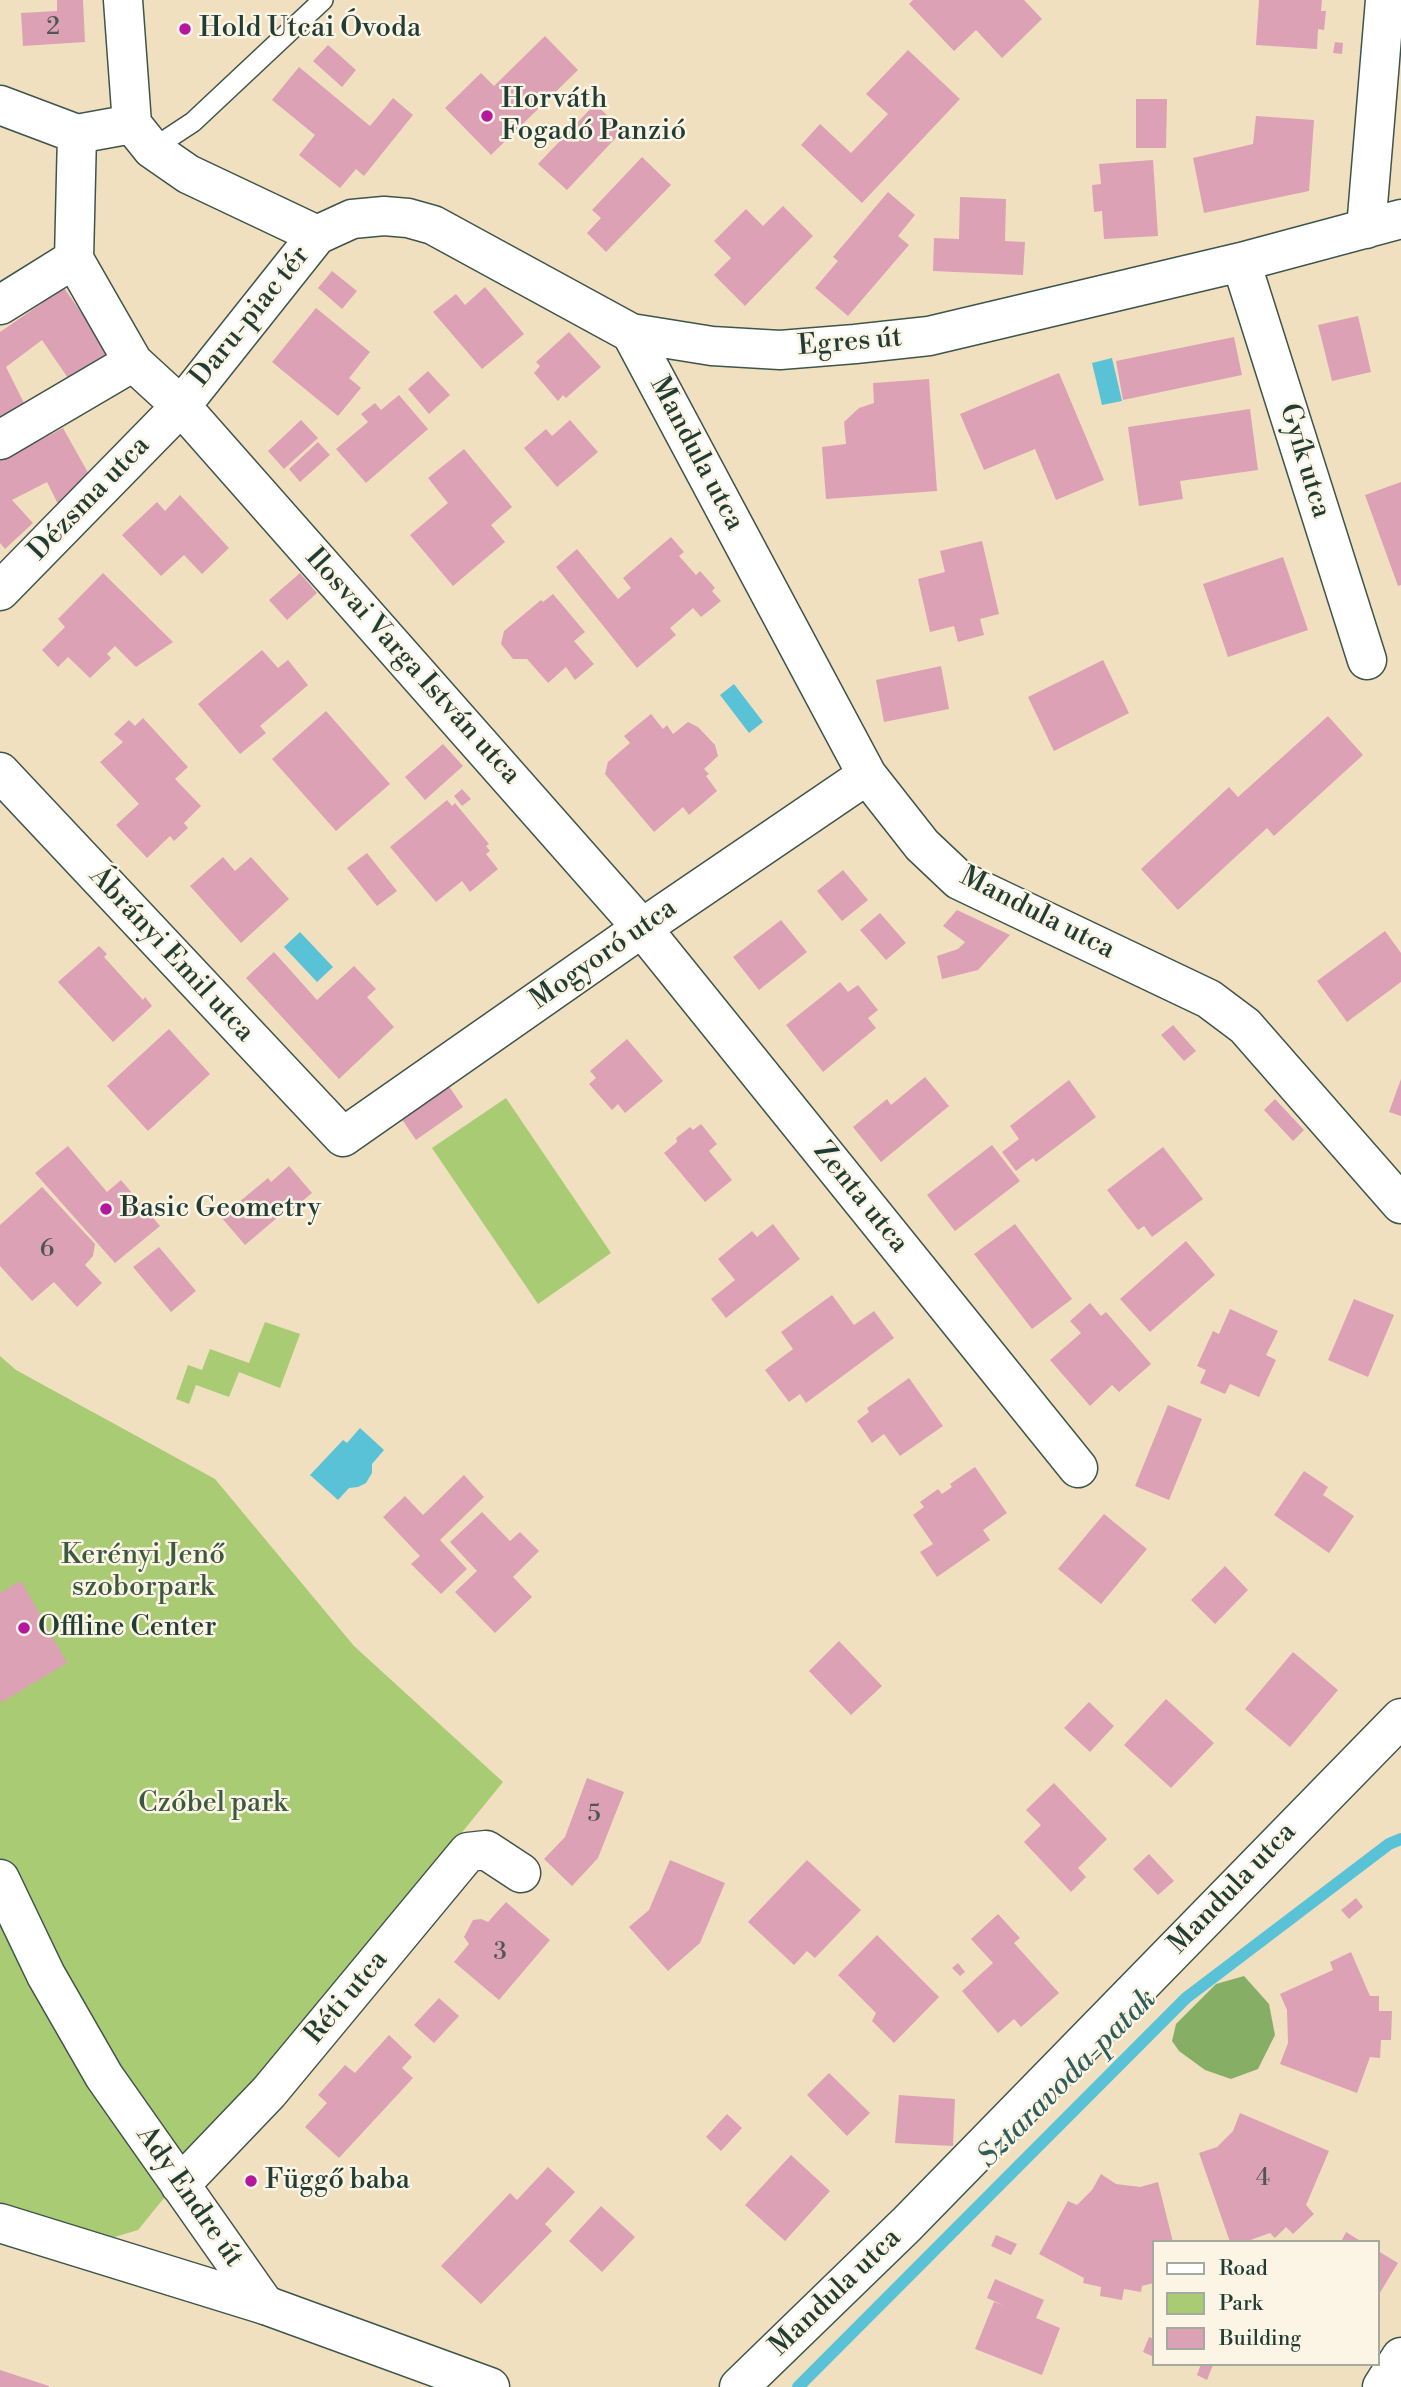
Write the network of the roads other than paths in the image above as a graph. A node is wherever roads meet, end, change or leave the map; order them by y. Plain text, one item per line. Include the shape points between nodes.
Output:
1 (124, 0) edge
2 (323, 0) edge
3 (1385, 0) edge
4 (0, 105) edge
5 (78, 134) junction
6 (142, 136) junction
7 (1383, 224) edge
8 (317, 235) junction
9 (74, 260) junction
10 (1241, 262) junction
11 (0, 305) edge
12 (631, 332) junction
13 (132, 362) junction
14 (181, 406) junction
15 (0, 440) edge
16 (0, 592) edge
17 (1367, 660) dead end
18 (0, 772) edge
19 (867, 775) junction
20 (642, 928) junction
21 (343, 1137) joint
22 (1401, 1203) edge
23 (1078, 1468) dead end
24 (1401, 1718) edge
25 (521, 1873) dead end
26 (0, 1879) edge
27 (180, 2185) junction
28 (0, 2224) edge
29 (265, 2305) junction
30 (1401, 2357) edge
31 (490, 2387) edge
32 (738, 2387) edge
33 (1382, 2387) edge

1 - 6 street
2 - 6 lane via 193,122
3 - 7 street
4 - 5 street
5 - 6 street
5 - 9 street
6 - 8 street, Daru-piac tér via 188,174
7 - 10 street, Egres út
8 - 12 street, Egres út via 352,219 384,216 433,225
8 - 14 street, Daru-piac tér
9 - 11 street
9 - 13 street, Daru-piac tér
10 - 12 street, Egres út via 929,336 880,342 780,350 712,346
10 - 17 street, Gyík utca
12 - 19 street, Mandula utca
13 - 14 street, Daru-piac tér
13 - 15 street
14 - 16 street, Dézsma utca
14 - 20 street, Ilosvai Varga István utca
18 - 21 street, Ábrányi Emil utca
19 - 20 street, Mogyoró utca
19 - 22 street, Mandula utca via 922,845 959,880 1209,999 1245,1026
20 - 21 street, Mogyoró utca
20 - 23 street, Zenta utca
24 - 32 street, Mandula utca via 906,2224
25 - 27 street, Réti utca via 486,1850 468,1852 270,2092
26 - 27 street, Ady Endre út via 46,1975 104,2076
27 - 29 street, Ady Endre út
28 - 29 street
29 - 31 street
30 - 33 street

